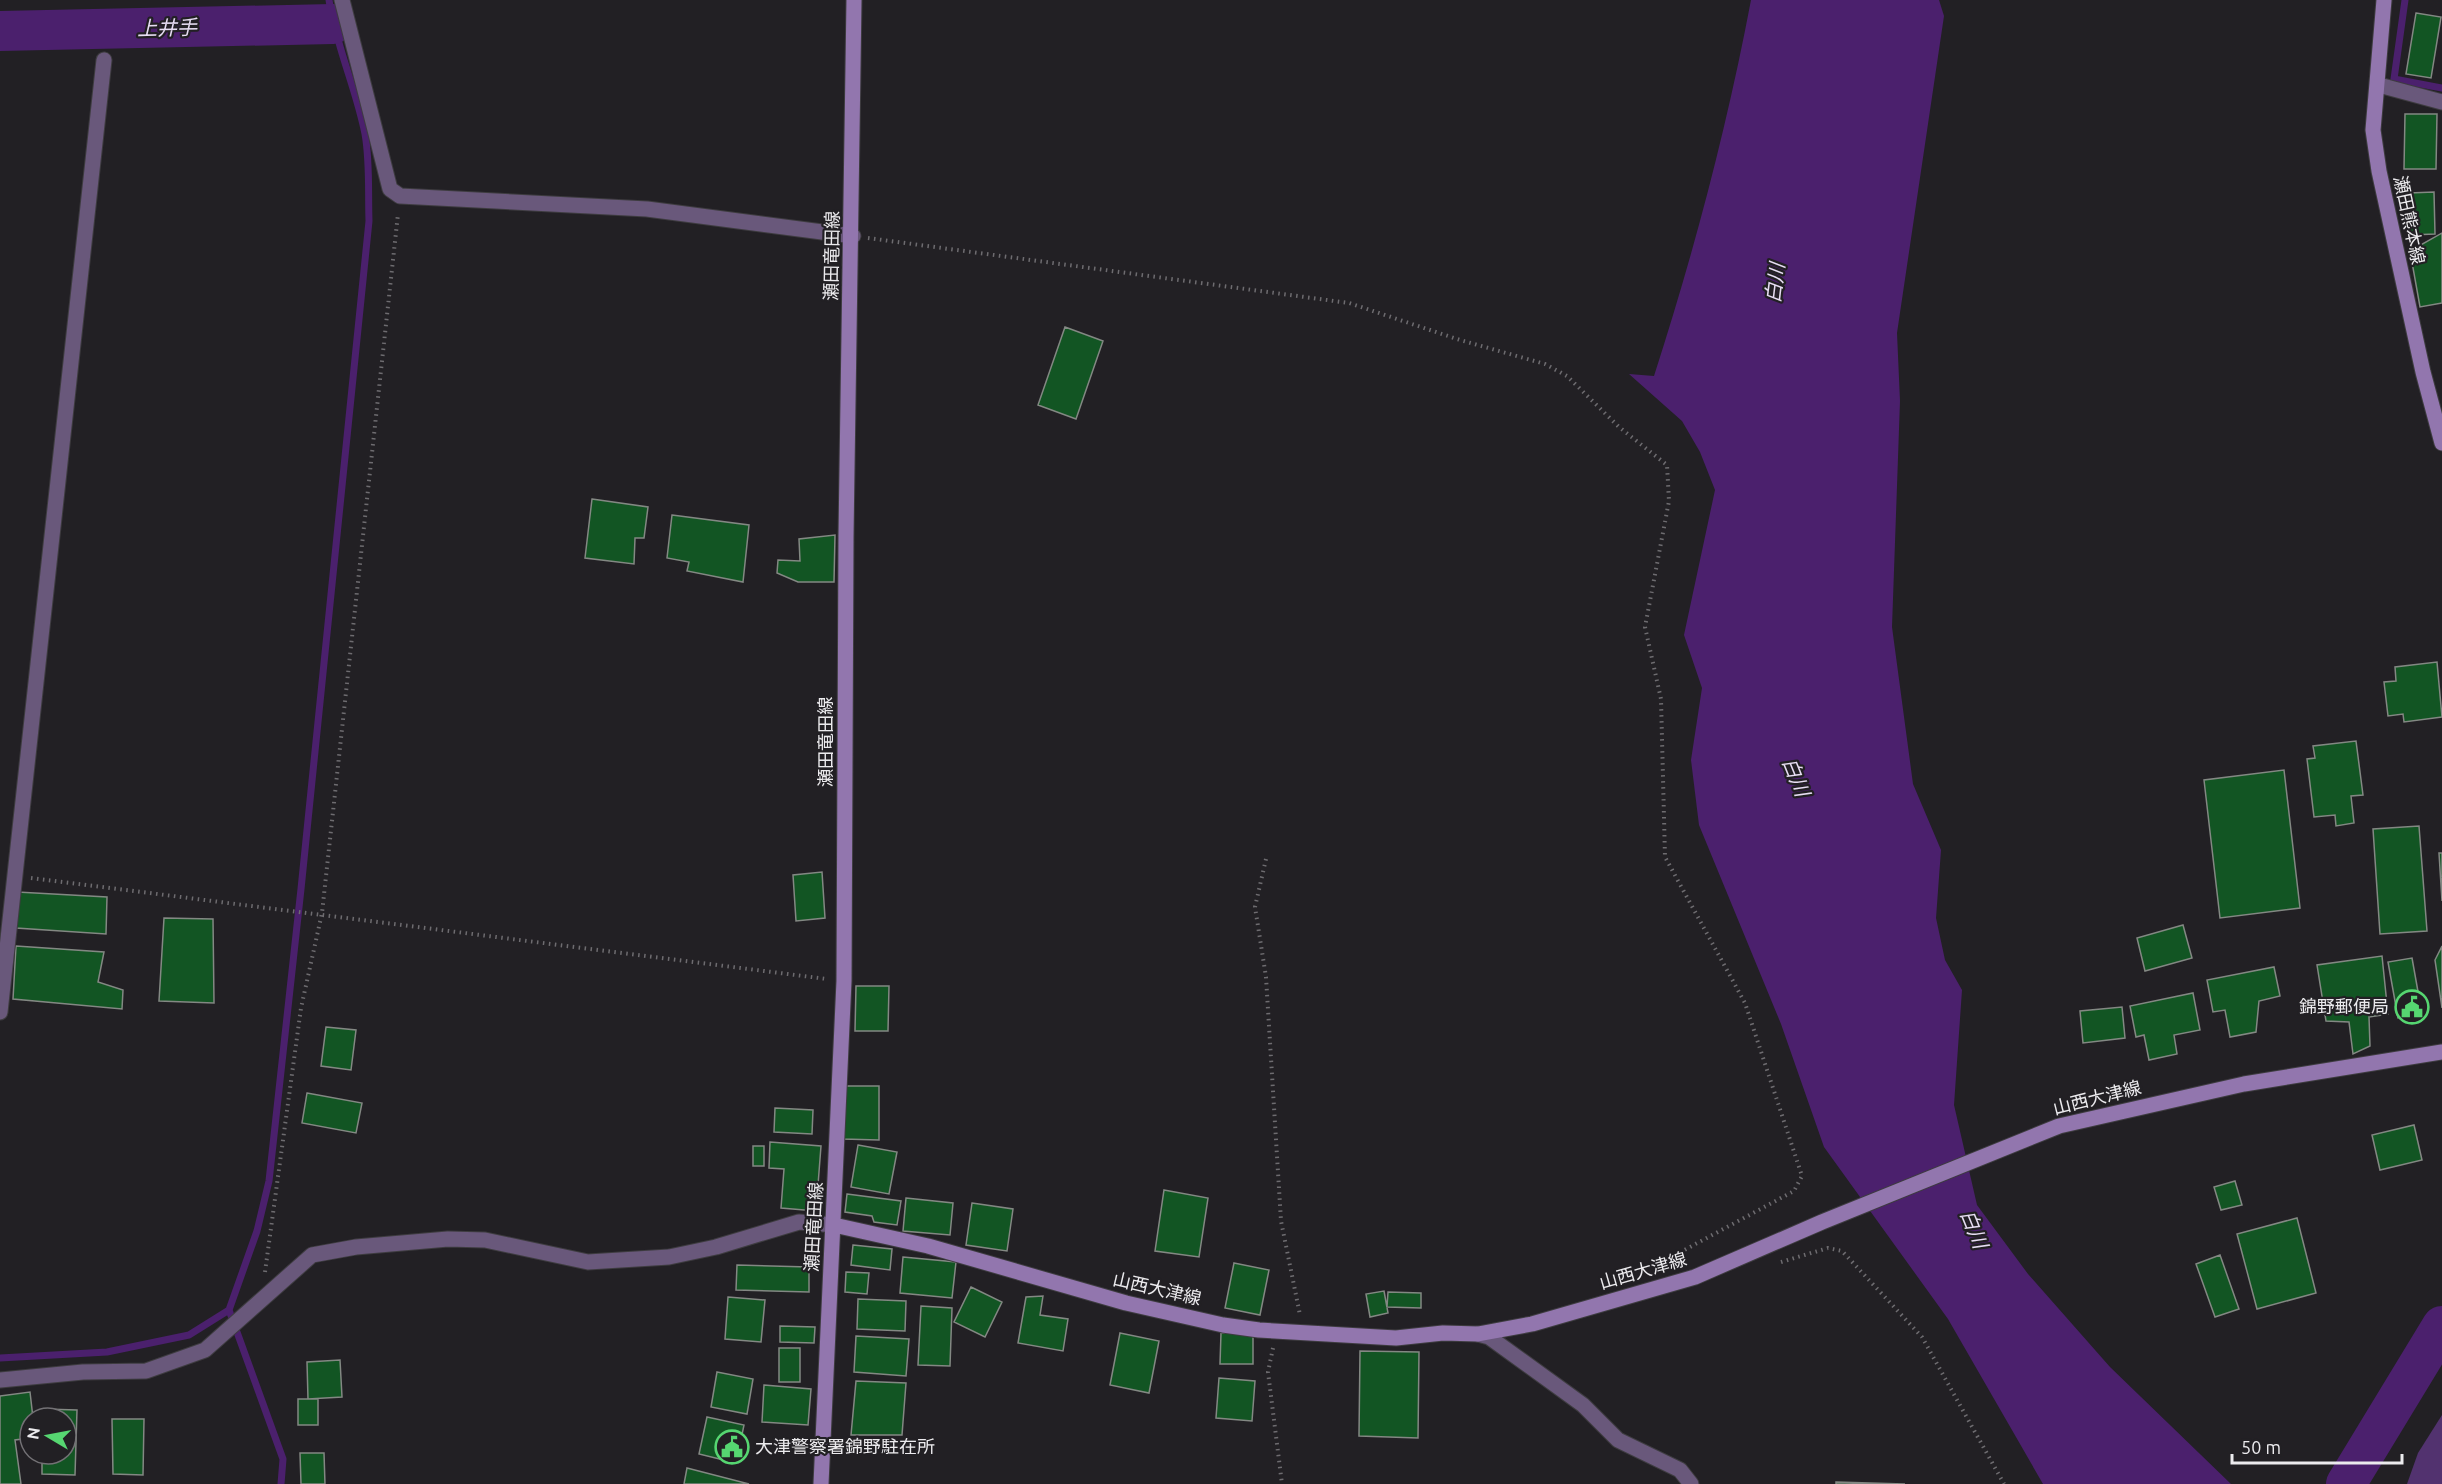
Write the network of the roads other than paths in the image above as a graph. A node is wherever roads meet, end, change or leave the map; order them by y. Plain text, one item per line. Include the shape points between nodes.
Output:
1 (342, 0) edge
2 (854, 0) edge
3 (2384, 0) edge
4 (104, 60) dead end
5 (2379, 85) junction
6 (2442, 102) edge
7 (853, 236) junction
8 (2442, 443) edge
9 (0, 1012) edge
10 (2442, 1052) edge
11 (834, 1225) junction
12 (1478, 1334) junction
13 (0, 1380) edge
14 (821, 1484) edge
15 (1691, 1484) edge

1 - 7 street via 390,189 400,196 646,209
2 - 7 main road, 瀬田竜田線
3 - 5 main road, 瀬田熊本線
4 - 9 street
5 - 6 street
5 - 8 main road, 瀬田熊本線 via 2373,130 2379,171
7 - 11 main road, 瀬田竜田線 via 846,560 844,981
10 - 12 main road, 山西大津線 via 2244,1084 2059,1126 1695,1277 1532,1324
11 - 12 main road, 山西大津線 via 928,1246 1126,1303 1223,1325 1396,1338
11 - 13 street via 799,1222 669,1257 588,1262 485,1240 356,1246 312,1255 206,1350 146,1371
11 - 14 main road, 瀬田竜田線
12 - 15 street via 1489,1337 1583,1405 1618,1440 1680,1470

